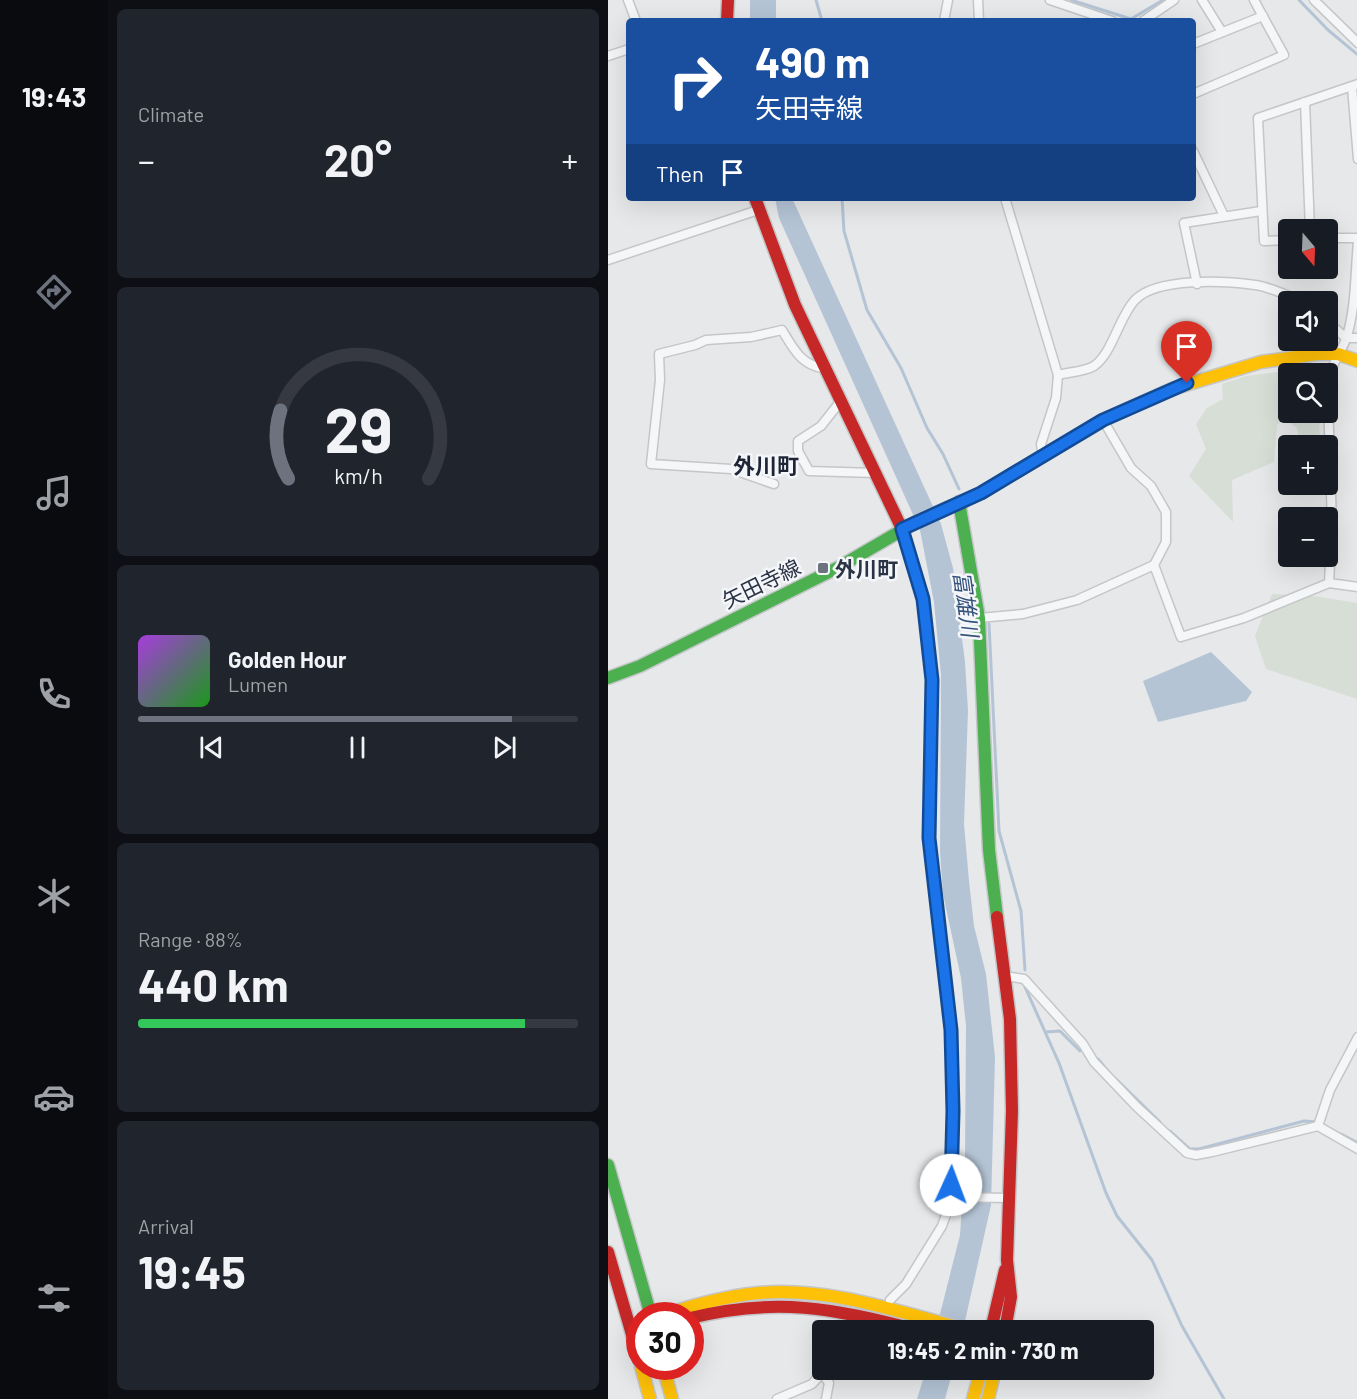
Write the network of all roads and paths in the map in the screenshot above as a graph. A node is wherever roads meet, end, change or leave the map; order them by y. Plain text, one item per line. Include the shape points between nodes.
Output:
1 (628, 0) edge
2 (728, 0) edge
3 (948, 0) edge
4 (955, 0) edge
5 (978, 0) edge
6 (1050, 0) edge
7 (1174, 0) edge
8 (1202, 0) edge
9 (1254, 0) edge
10 (1314, 0) edge
11 (1264, 16) junction
12 (1086, 17) edge
13 (635, 18) edge
14 (726, 18) edge
15 (945, 18) edge
16 (979, 18) edge
17 (1148, 18) edge
18 (1358, 31) edge
19 (1222, 32) junction
20 (1348, 36) junction
21 (1196, 43) edge
22 (1358, 43) edge
23 (626, 50) edge
24 (608, 56) edge
25 (1355, 86) edge
26 (1196, 93) edge
27 (1305, 102) junction
28 (1357, 144) edge
29 (1196, 157) edge
30 (1358, 159) edge
31 (1006, 201) edge
32 (757, 204) edge
33 (1261, 212) junction
34 (1224, 216) junction
35 (1310, 219) edge
36 (1338, 239) edge
37 (1278, 240) edge
38 (1358, 240) edge
39 (608, 260) edge
40 (1197, 284) junction
41 (1278, 293) edge
42 (1338, 331) edge
43 (1346, 338) junction
44 (1358, 338) edge
45 (1338, 354) junction
46 (1358, 361) edge
47 (1333, 363) edge
48 (823, 368) junction
49 (1058, 375) junction
50 (840, 402) junction
51 (1103, 420) junction
52 (1329, 423) edge
53 (1043, 456) junction
54 (875, 473) junction
55 (774, 484) dead end
56 (954, 505) junction
57 (904, 527) junction
58 (1154, 565) junction
59 (1329, 584) junction
60 (1358, 587) edge
61 (979, 618) junction
62 (608, 678) edge
63 (1005, 976) junction
64 (1358, 1037) edge
65 (1318, 1126) junction
66 (1358, 1149) edge
67 (608, 1164) edge
68 (950, 1197) junction
69 (1003, 1198) junction
70 (608, 1252) edge
71 (1007, 1260) junction
72 (890, 1300) dead end
73 (647, 1302) edge
74 (626, 1303) edge
75 (704, 1303) edge
76 (704, 1315) edge
77 (879, 1320) edge
78 (928, 1320) edge
79 (993, 1320) edge
80 (1007, 1320) edge
81 (645, 1380) edge
82 (667, 1380) edge
83 (816, 1380) edge
84 (828, 1380) edge
85 (979, 1380) edge
86 (993, 1380) edge
87 (650, 1399) edge
88 (672, 1399) edge
89 (777, 1399) edge
90 (826, 1399) edge
91 (974, 1399) edge
92 (988, 1399) edge

1 - 13 street
2 - 14 main road
3 - 4 street
3 - 15 street
5 - 16 street
6 - 12 street
7 - 17 street
8 - 19 street
9 - 11 street
10 - 20 street
11 - 19 street
11 - 26 street via 1284,56
18 - 20 street
19 - 21 street
20 - 22 street
23 - 24 street
25 - 27 street
25 - 28 street
27 - 33 street via 1258,118
27 - 35 street
28 - 30 street
29 - 34 street
31 - 49 street
32 - 39 street
32 - 48 main road via 779,268
33 - 34 street
33 - 37 street via 1264,241
34 - 40 street via 1184,223
36 - 38 street
38 - 43 street
40 - 41 street via 1256,285
40 - 49 street via 1170,285 1143,293 1122,317 1104,355 1093,366
42 - 43 street
43 - 44 street
43 - 45 street
45 - 46 main road, 矢田寺線
45 - 47 street
45 - 51 main road, 矢田寺線 via 1261,362 1219,372 1172,388
48 - 50 main road
48 - 55 street via 800,358 782,330 706,340 659,354 651,464 731,469
49 - 53 street via 1056,398 1041,444
50 - 54 main road
50 - 54 street via 821,426 798,441 798,451 809,471
51 - 53 main road, 矢田寺線
51 - 58 street via 1131,468 1151,486 1166,512 1166,542
52 - 59 street via 1332,524
53 - 56 main road, 矢田寺線
54 - 57 main road
56 - 57 main road, 矢田寺線
56 - 61 main road
57 - 62 main road, 矢田寺線 via 839,567 640,666
57 - 68 street via 923,599 932,680 929,838 951,1030
58 - 59 street via 1181,637 1244,618
58 - 61 street via 1077,600 1023,614
59 - 60 street
61 - 63 main road via 989,850
63 - 65 street via 1024,979 1083,1044 1094,1062 1187,1153 1212,1152
63 - 69 main road via 1013,1111
64 - 65 street via 1330,1090
65 - 66 street
67 - 73 main road
68 - 69 street
68 - 72 street via 942,1226 906,1284
69 - 71 main road
70 - 74 main road
71 - 79 main road
71 - 80 main road via 1011,1297
75 - 78 main road via 791,1292 848,1300
76 - 77 main road via 744,1306 790,1304
81 - 87 main road
82 - 88 main road
83 - 89 street
84 - 90 street
85 - 91 main road
86 - 92 main road

